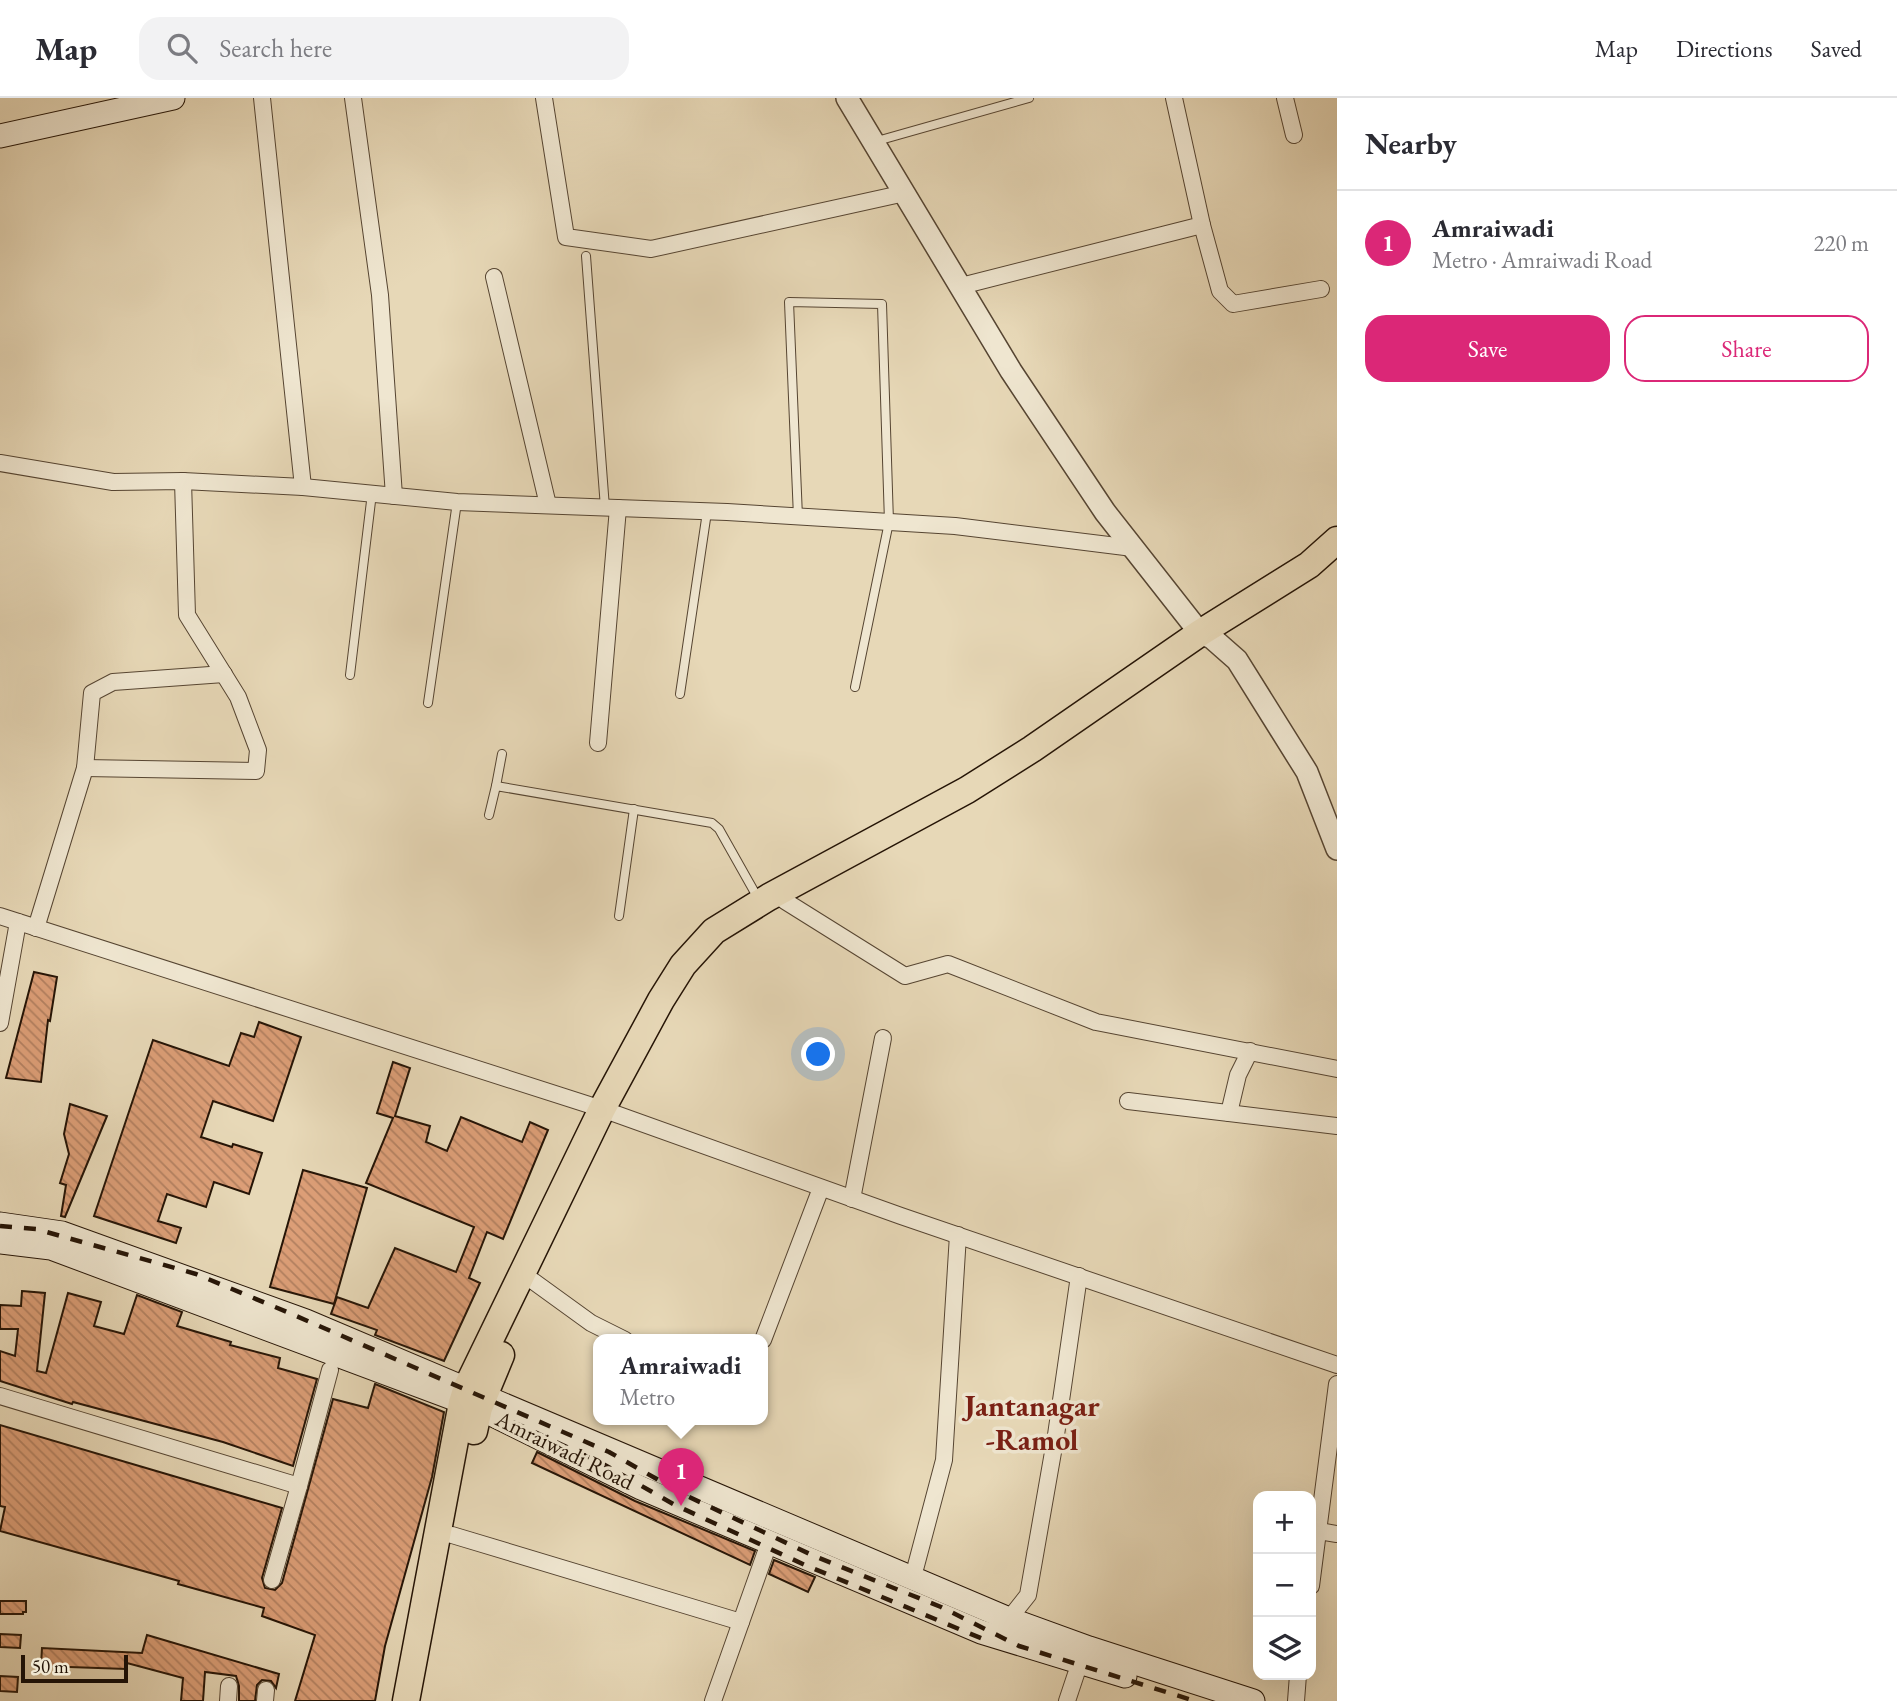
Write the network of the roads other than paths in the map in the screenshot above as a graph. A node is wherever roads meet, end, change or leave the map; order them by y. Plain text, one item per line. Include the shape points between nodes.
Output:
1 (173, 98) edge
2 (262, 98) edge
3 (353, 98) edge
4 (544, 98) edge
5 (847, 98) edge
6 (1029, 98) edge
7 (1174, 98) edge
8 (1285, 98) edge
9 (1294, 135) dead end
10 (0, 136) edge
11 (874, 142) junction
12 (905, 193) junction
13 (1202, 225) junction
14 (586, 256) dead end
15 (494, 276) dead end
16 (961, 286) junction
17 (1321, 289) dead end
18 (0, 463) edge
19 (183, 481) junction
20 (303, 487) junction
21 (372, 493) junction
22 (394, 496) junction
23 (457, 502) junction
24 (548, 505) junction
25 (612, 508) junction
26 (707, 512) junction
27 (799, 517) junction
28 (889, 522) junction
29 (1337, 540) edge
30 (1133, 548) junction
31 (1337, 556) edge
32 (1206, 636) junction
33 (223, 674) junction
34 (351, 675) dead end
35 (855, 687) dead end
36 (680, 694) dead end
37 (428, 703) dead end
38 (598, 743) dead end
39 (502, 754) dead end
40 (85, 768) junction
41 (496, 786) junction
42 (634, 809) junction
43 (489, 815) dead end
44 (1333, 825) edge
45 (1337, 849) edge
46 (773, 902) junction
47 (0, 916) edge
48 (619, 916) dead end
49 (18, 922) junction
50 (36, 928) junction
51 (0, 1023) edge
52 (883, 1038) dead end
53 (1250, 1051) junction
54 (1337, 1069) edge
55 (1128, 1101) dead end
56 (607, 1112) junction
57 (1229, 1113) junction
58 (1337, 1126) edge
59 (821, 1188) junction
60 (852, 1199) junction
61 (0, 1224) edge
62 (958, 1235) junction
63 (0, 1242) edge
64 (1079, 1276) junction
65 (533, 1281) junction
66 (613, 1334) edge
67 (765, 1334) edge
68 (1337, 1365) edge
69 (330, 1370) dead end
70 (1337, 1384) edge
71 (0, 1396) edge
72 (473, 1398) junction
73 (299, 1486) junction
74 (1319, 1531) junction
75 (1337, 1534) edge
76 (452, 1535) junction
77 (769, 1542) junction
78 (1316, 1554) edge
79 (913, 1577) junction
80 (272, 1580) dead end
81 (1009, 1619) junction
82 (741, 1622) junction
83 (1080, 1662) junction
84 (1298, 1680) edge
85 (406, 1701) edge
86 (421, 1701) edge
87 (712, 1701) edge
88 (1067, 1701) edge
89 (1205, 1701) edge
90 (1253, 1701) edge
91 (1296, 1701) edge

1 - 10 main road
2 - 20 street
3 - 22 street via 380,295
4 - 12 street via 566,237 651,249
5 - 11 street
6 - 11 lane
7 - 13 street
8 - 9 street
11 - 12 street
12 - 16 street
13 - 16 street
13 - 17 street via 1220,291 1233,304
14 - 25 lane
15 - 24 street
16 - 30 street via 1010,371
18 - 19 street via 113,482
19 - 20 street
19 - 33 street via 187,615
20 - 21 street
21 - 22 street
21 - 34 lane
22 - 23 street
23 - 24 street
23 - 37 lane
24 - 25 street
25 - 26 street
25 - 38 street
26 - 27 street
26 - 36 lane
27 - 28 street
27 - 28 lane via 789,302 882,304
28 - 30 street
28 - 35 lane
29 - 32 main road via 1310,565
30 - 32 street
31 - 32 main road via 1317,575
32 - 44 street via 1237,660 1307,772
32 - 46 main road via 1038,759 972,800
33 - 40 street via 113,682 92,693
33 - 40 street via 238,697 258,750 256,771
39 - 41 lane
40 - 50 street
41 - 42 lane
41 - 43 lane
42 - 46 lane via 712,823
42 - 48 lane
44 - 45 street
46 - 53 street via 905,976 948,964 1096,1022
46 - 56 main road via 721,940 692,972
47 - 49 street
49 - 50 street
49 - 51 street
50 - 56 street
52 - 60 street
53 - 54 street
53 - 57 street via 1238,1075
55 - 57 street
56 - 59 street
56 - 65 main road
56 - 72 main road
57 - 58 street
59 - 60 street
59 - 67 street
60 - 62 street
61 - 72 main road via 62,1233 306,1321
62 - 64 street
62 - 79 street via 944,1460
63 - 72 main road, Amraiwadi Road via 51,1248
64 - 68 street
64 - 81 street via 1028,1595
65 - 66 street
65 - 72 main road
69 - 73 street
70 - 74 street
71 - 73 street
72 - 76 main road
72 - 77 main road, Amraiwadi Road via 641,1488
72 - 79 main road
72 - 85 main road
73 - 80 street
74 - 75 street
74 - 78 street
76 - 82 street
76 - 86 main road
77 - 82 street
77 - 83 main road, Amraiwadi Road via 987,1634
79 - 81 main road
81 - 90 main road
82 - 87 street
83 - 88 street
83 - 89 main road, Amraiwadi Road
84 - 91 street

